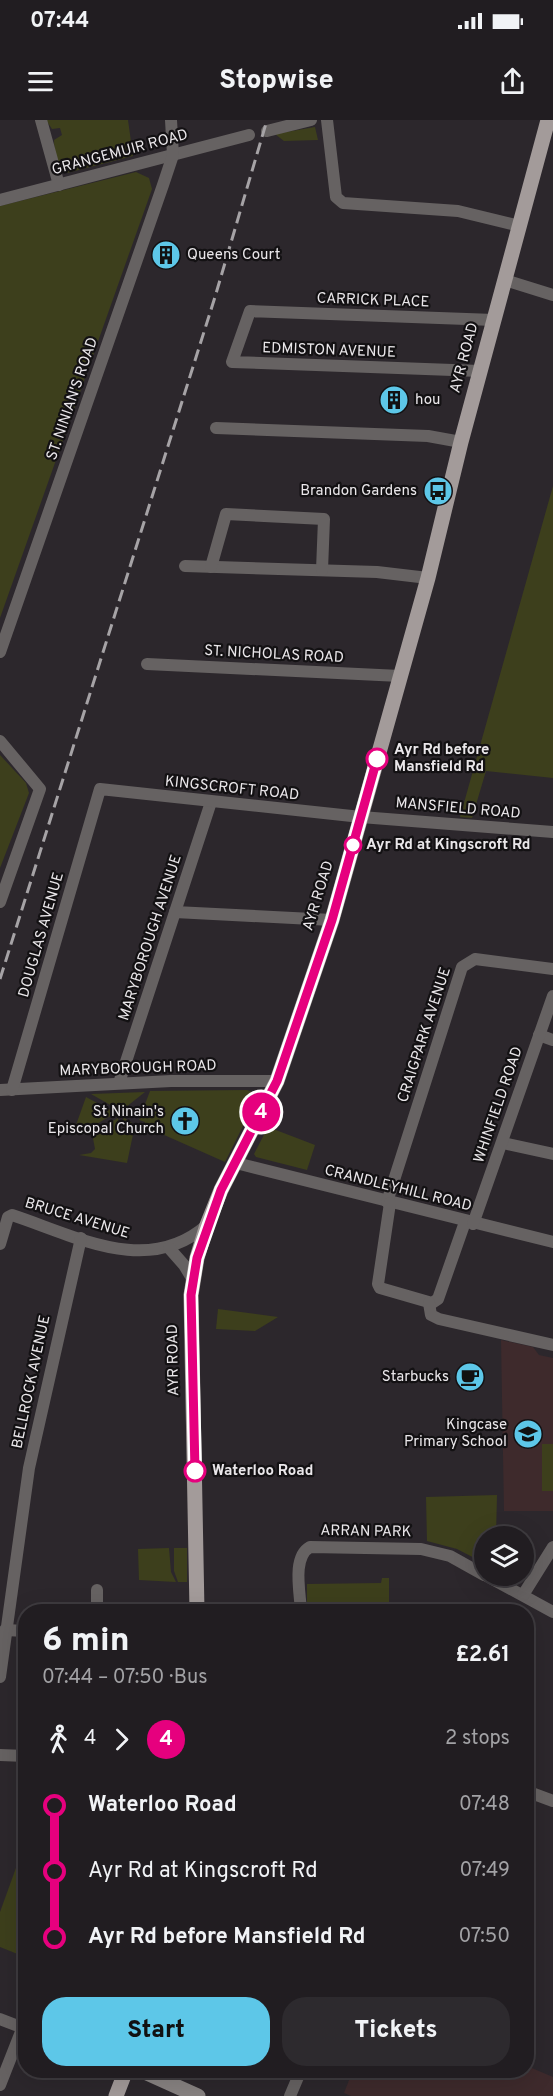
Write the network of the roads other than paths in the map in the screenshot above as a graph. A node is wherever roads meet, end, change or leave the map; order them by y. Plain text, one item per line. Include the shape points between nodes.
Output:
1 (41, 120) edge
2 (171, 120) edge
3 (311, 120) edge
4 (327, 120) edge
5 (548, 120) edge
6 (267, 131) dead end
7 (249, 135) dead end
8 (172, 155) junction
9 (59, 185) junction
10 (0, 200) edge
11 (520, 226) junction
12 (505, 280) junction
13 (553, 294) edge
14 (250, 311) joint
15 (494, 320) junction
16 (480, 371) junction
17 (216, 428) dead end
18 (461, 442) junction
19 (185, 566) dead end
20 (211, 567) junction
21 (322, 570) junction
22 (428, 578) junction
23 (0, 652) edge
24 (147, 664) dead end
25 (400, 676) junction
26 (0, 741) edge
27 (100, 789) joint
28 (212, 802) junction
29 (361, 817) junction
30 (553, 832) edge
31 (0, 902) edge
32 (175, 912) junction
33 (332, 920) junction
34 (553, 969) edge
35 (553, 996) edge
36 (539, 1035) junction
37 (553, 1040) edge
38 (277, 1081) junction
39 (119, 1083) junction
40 (6, 1090) edge
41 (503, 1143) junction
42 (553, 1154) edge
43 (236, 1162) junction
44 (389, 1203) junction
45 (469, 1223) junction
46 (207, 1225) junction
47 (81, 1238) junction
48 (553, 1242) edge
49 (0, 1244) edge
50 (169, 1248) junction
51 (193, 1280) junction
52 (429, 1303) junction
53 (553, 1345) edge
54 (553, 1546) edge
55 (474, 1569) edge
56 (506, 1586) edge
57 (97, 1590) dead end
58 (523, 1595) junction
59 (97, 1604) edge
60 (197, 1604) edge
61 (301, 1604) edge
62 (553, 1612) edge
63 (5, 1630) junction
64 (18, 1631) edge
65 (0, 1677) edge
66 (0, 1755) edge
67 (18, 1756) edge
68 (534, 1794) edge
69 (553, 1801) edge
70 (0, 2019) edge
71 (18, 2024) edge
72 (18, 2040) edge
73 (123, 2078) edge
74 (158, 2078) edge
75 (298, 2078) edge
76 (0, 2085) edge
77 (116, 2096) edge
78 (198, 2096) edge
79 (290, 2096) edge

1 - 9 street
2 - 8 street
3 - 6 street
4 - 11 street via 336,197 343,203 458,211
5 - 11 main road, AYR ROAD
7 - 8 street, GRANGEMUIR ROAD
8 - 9 street, GRANGEMUIR ROAD
8 - 23 street, ST. NINIAN'S ROAD
9 - 10 street, GRANGEMUIR ROAD
11 - 12 main road, AYR ROAD
12 - 13 street
12 - 15 main road, AYR ROAD
14 - 15 street, CARRICK PLACE
14 - 16 street, EDMISTON AVENUE via 232,362
15 - 16 main road, AYR ROAD
16 - 18 main road, AYR ROAD
17 - 18 street via 428,436
18 - 22 main road, AYR ROAD
19 - 20 street
20 - 21 street
20 - 21 street via 226,514 324,519
21 - 22 street
22 - 25 main road, AYR ROAD
24 - 25 street, ST. NICHOLAS ROAD
25 - 29 main road, AYR ROAD
26 - 31 street via 40,789
27 - 28 street, KINGSCROFT ROAD
27 - 40 street, DOUGLAS AVENUE
28 - 29 street, KINGSCROFT ROAD
28 - 32 street, MARYBOROUGH AVENUE
29 - 30 street, MANSFIELD ROAD
29 - 33 main road, AYR ROAD
32 - 33 street
32 - 39 street, MARYBOROUGH AVENUE
33 - 38 main road, AYR ROAD
34 - 44 street, CRAIGPARK AVENUE via 475,959 462,967
35 - 36 street, WHINFIELD ROAD
36 - 37 street
36 - 41 street, WHINFIELD ROAD
38 - 39 street, MARYBOROUGH ROAD
38 - 43 main road, AYR ROAD
39 - 40 street, MARYBOROUGH ROAD
41 - 42 street
41 - 45 street, WHINFIELD ROAD
43 - 44 street, CRANDLEYHILL ROAD
43 - 46 main road, AYR ROAD
44 - 45 street, CRANDLEYHILL ROAD
44 - 52 street, CRAIGPARK AVENUE via 378,1284
45 - 48 street, CRANDLEYHILL ROAD
45 - 52 street, WHINFIELD ROAD via 438,1299
46 - 50 street, BRUCE AVENUE
46 - 51 main road, AYR ROAD
47 - 49 street, BRUCE AVENUE via 12,1215
47 - 50 street, BRUCE AVENUE via 131,1252
47 - 63 street, BELLROCK AVENUE via 28,1468
50 - 51 street
51 - 60 main road, AYR ROAD
52 - 53 street via 431,1315 439,1318
54 - 58 street
55 - 61 street, ARRAN PARK via 450,1556 407,1547 310,1546 301,1554 299,1564
56 - 58 street, ARRAN PARK
57 - 59 street
58 - 62 street, ARRAN PARK
63 - 64 street
63 - 65 street, BELLROCK AVENUE
66 - 67 street
68 - 69 street
70 - 71 street
72 - 76 street
73 - 77 main road
74 - 78 main road
75 - 79 street

